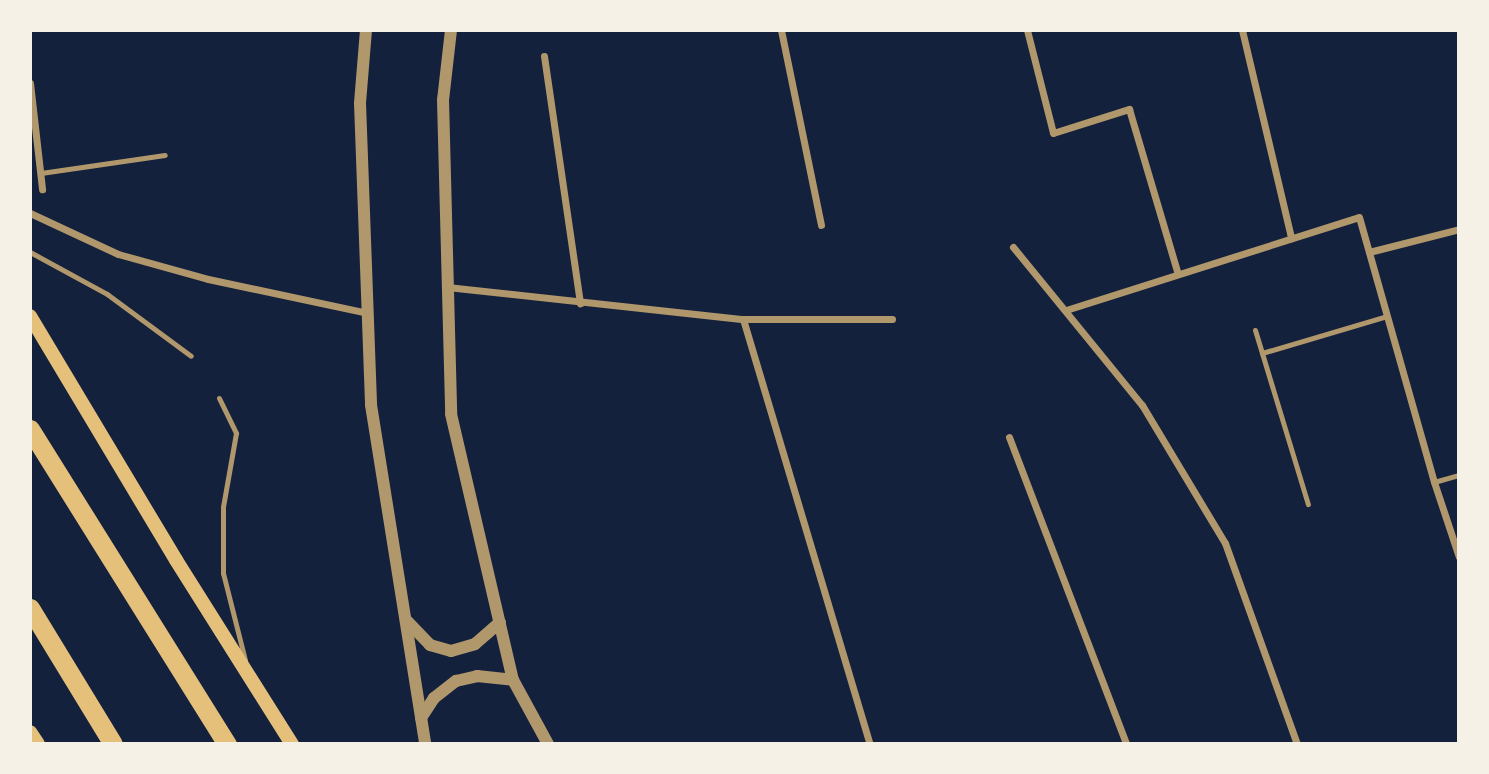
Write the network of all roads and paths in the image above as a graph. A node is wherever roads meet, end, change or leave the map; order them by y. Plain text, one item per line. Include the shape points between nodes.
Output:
1 (366, 30) edge
2 (451, 30) edge
3 (781, 30) edge
4 (1027, 30) edge
5 (1242, 30) edge
6 (544, 56) dead end
7 (30, 83) edge
8 (164, 155) dead end
9 (41, 173) junction
10 (42, 189) dead end
11 (30, 213) edge
12 (821, 225) dead end
13 (1459, 229) edge
14 (1291, 238) junction
15 (1013, 247) dead end
16 (30, 252) edge
17 (1369, 252) junction
18 (1178, 274) junction
19 (447, 287) junction
20 (580, 303) junction
21 (1066, 310) junction
22 (369, 313) junction
23 (30, 316) edge
24 (1387, 316) junction
25 (743, 319) junction
26 (892, 319) dead end
27 (1255, 330) dead end
28 (1262, 353) junction
29 (191, 356) dead end
30 (219, 398) dead end
31 (30, 429) edge
32 (1009, 437) dead end
33 (1459, 475) edge
34 (1434, 482) junction
35 (1308, 505) dead end
36 (1459, 557) edge
37 (30, 608) edge
38 (405, 620) junction
39 (500, 622) junction
40 (249, 677) junction
41 (513, 680) junction
42 (421, 718) junction
43 (30, 732) edge
44 (38, 744) edge
45 (113, 744) edge
46 (227, 744) edge
47 (292, 744) edge
48 (425, 744) edge
49 (548, 744) edge
50 (870, 744) edge
51 (1126, 744) edge
52 (1297, 744) edge

1 - 22 street via 360,103
2 - 19 street via 443,100
3 - 12 street
4 - 18 street via 1053,132 1129,109
5 - 14 street
6 - 20 street
7 - 9 street
8 - 9 lane
9 - 10 street
11 - 22 street via 118,254 208,279
13 - 17 street
14 - 17 street via 1359,217
14 - 18 street
15 - 21 street
16 - 29 lane via 107,294
17 - 24 street
18 - 21 street
19 - 20 street
19 - 39 street via 451,414
20 - 25 street
21 - 52 street via 1142,405 1225,543
22 - 38 street via 371,405
23 - 40 main road
24 - 28 lane
24 - 34 street
25 - 26 street
25 - 50 street
27 - 28 lane
28 - 35 lane
30 - 40 lane via 236,433 223,507 223,573
31 - 46 highway
32 - 51 street
33 - 34 lane
34 - 36 street
37 - 45 highway
38 - 39 street via 430,645 451,651 475,644
38 - 42 street
39 - 41 street
40 - 47 main road
41 - 42 street via 477,676 456,681 434,698
41 - 49 street
42 - 48 street
43 - 44 main road

